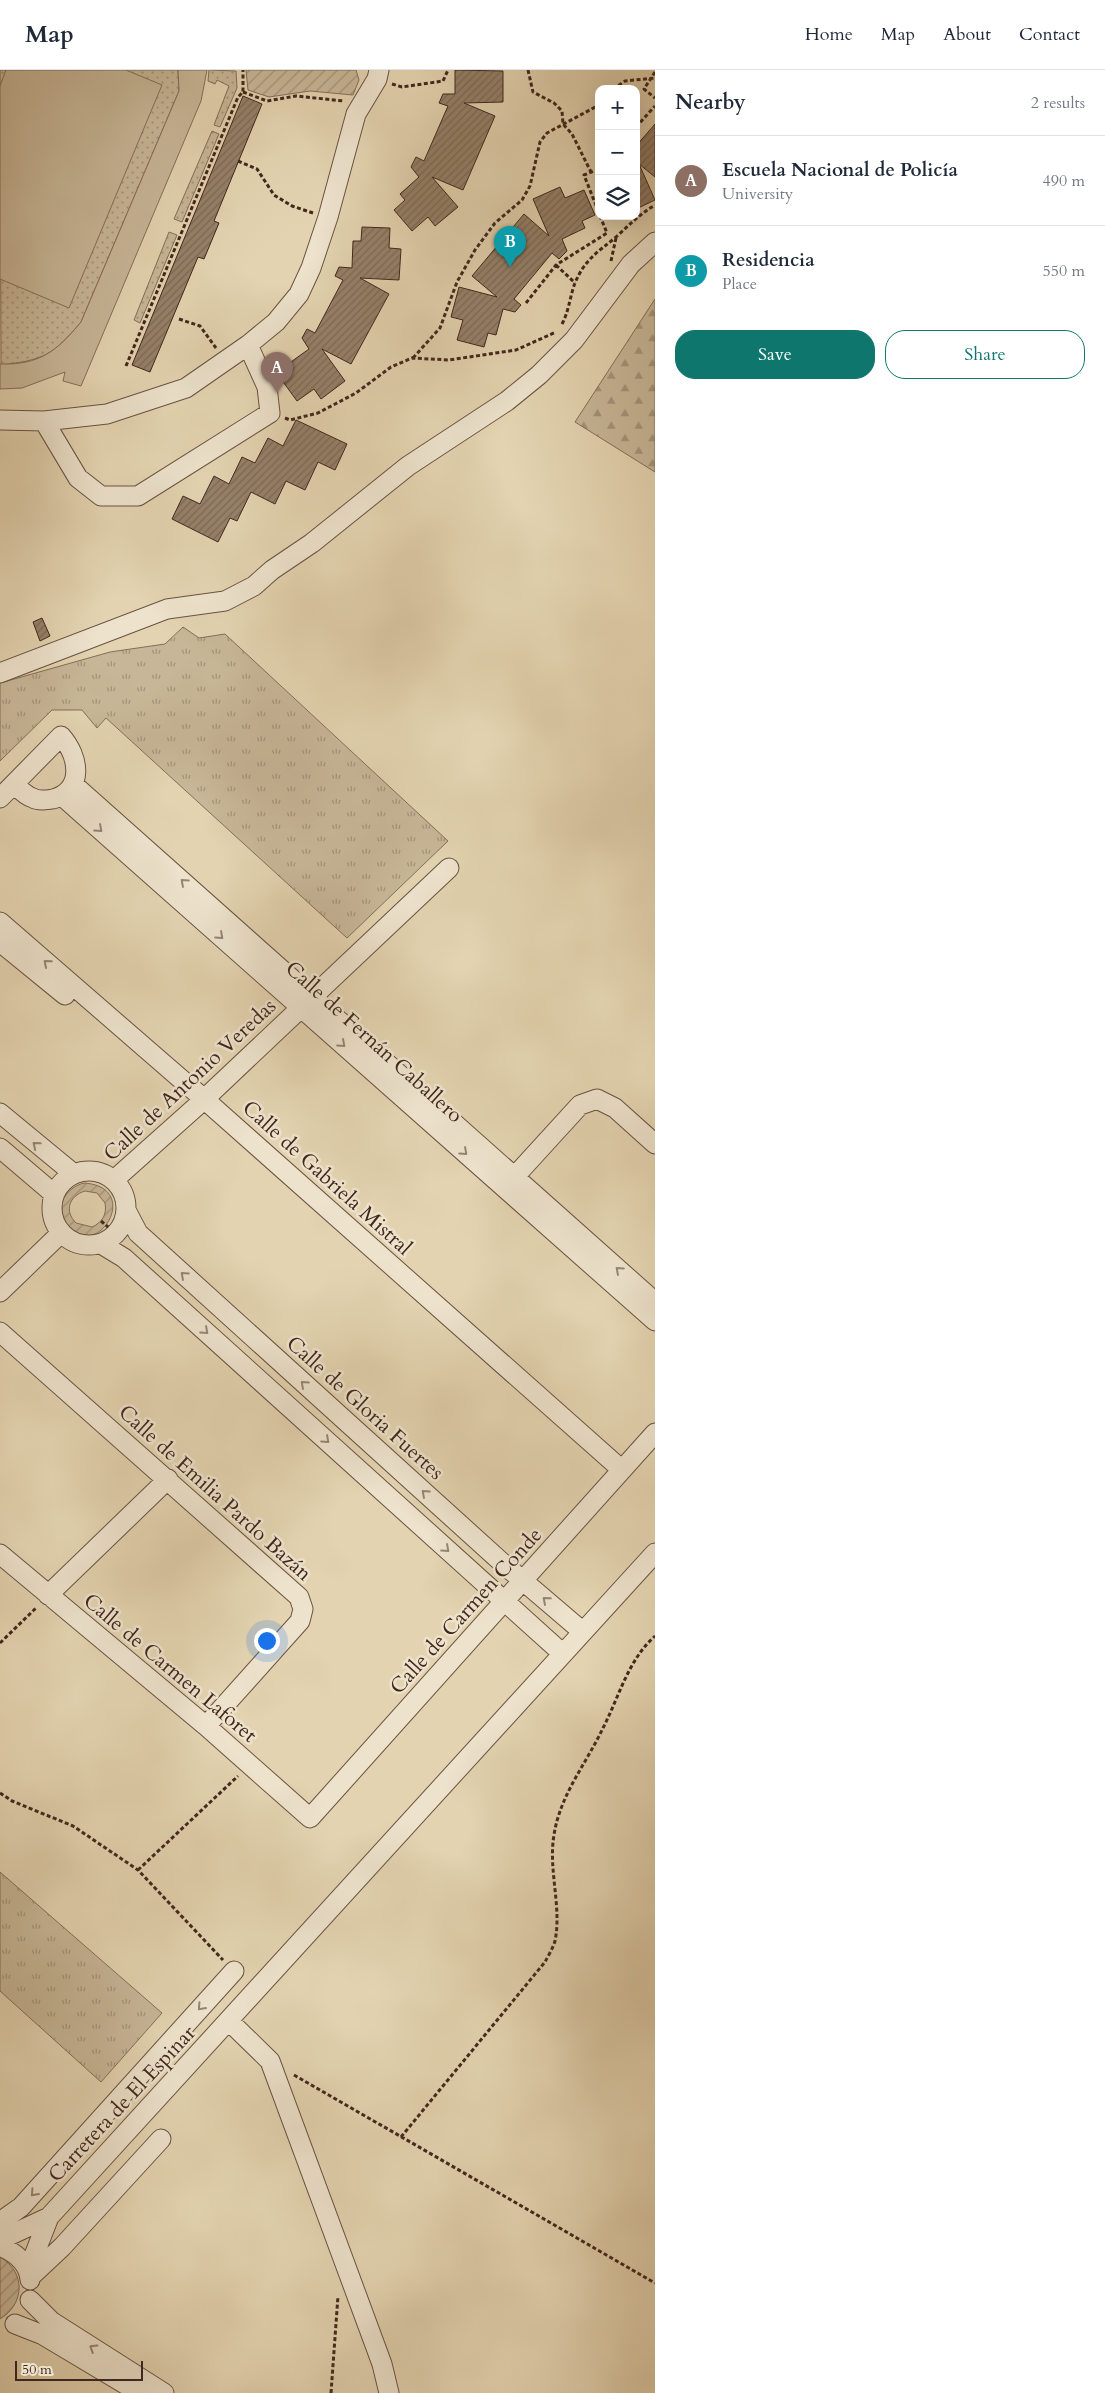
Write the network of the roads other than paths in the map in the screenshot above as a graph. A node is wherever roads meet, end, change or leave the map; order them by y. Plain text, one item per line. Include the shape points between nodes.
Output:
1 (379, 70) edge
2 (655, 242) edge
3 (248, 345) junction
4 (0, 420) edge
5 (44, 421) junction
6 (0, 672) edge
7 (14, 784) junction
8 (68, 790) junction
9 (0, 798) edge
10 (449, 868) dead end
11 (0, 922) edge
12 (0, 942) edge
13 (307, 1002) junction
14 (201, 1102) junction
15 (0, 1113) edge
16 (655, 1144) edge
17 (0, 1148) edge
18 (74, 1174) junction
19 (114, 1180) junction
20 (510, 1183) junction
21 (54, 1194) junction
22 (126, 1210) junction
23 (61, 1233) junction
24 (101, 1244) junction
25 (0, 1292) edge
26 (655, 1302) edge
27 (655, 1321) edge
28 (0, 1332) edge
29 (0, 1346) edge
30 (655, 1434) edge
31 (618, 1474) junction
32 (164, 1483) junction
33 (655, 1553) edge
34 (0, 1554) edge
35 (523, 1581) junction
36 (48, 1595) junction
37 (505, 1601) junction
38 (583, 1632) junction
39 (563, 1654) junction
40 (201, 1722) junction
41 (310, 1818) joint
42 (234, 1971) road end
43 (229, 2022) junction
44 (161, 2139) dead end
45 (49, 2217) junction
46 (0, 2222) edge
47 (0, 2240) edge
48 (0, 2246) edge
49 (29, 2274) junction
50 (30, 2300) junction
51 (8, 2328) edge
52 (140, 2393) edge
53 (164, 2393) edge
54 (389, 2393) edge

1 - 3 street via 378,79 356,114 328,217 299,294 276,322
2 - 6 street via 631,264 574,340 539,375 408,466 254,586 225,601 167,609
3 - 5 street via 186,388 107,414
3 - 5 street via 267,387 270,413 138,496 101,496 78,478
4 - 5 street
7 - 8 street via 33,799 48,800
7 - 8 street via 61,736 71,747 77,765
7 - 9 street
8 - 13 street, Calle de Fernán Caballero
10 - 13 street, Calle de Antonio Veredas
14 -> 11 street, Calle de Gabriela Mistral
12 - 14 street, Calle de Gabriela Mistral
13 - 14 street, Calle de Antonio Veredas
13 - 20 street, Calle de Fernán Caballero
14 - 19 street, Calle de Antonio Veredas
14 - 31 street, Calle de Gabriela Mistral
18 -> 15 street
16 - 20 street via 615,1108 597,1099 580,1105
17 - 21 street
18 - 19 street via 94,1171
18 - 21 street
19 - 22 street via 123,1194
26 -> 20 street, Calle de Fernán Caballero
20 - 27 street, Calle de Fernán Caballero
21 - 23 street via 52,1215
22 - 24 street via 121,1227
35 -> 22 street, Calle de Gloria Fuertes via 138,1233
23 - 24 street via 79,1244
23 - 25 street
24 -> 37 street via 131,1264
28 - 32 street, Calle de Emilia Pardo Bazán
29 - 32 street, Calle de Emilia Pardo Bazán
30 - 31 street, Calle de Carmen Conde
31 - 35 street, Calle de Carmen Conde
32 - 36 street
32 - 40 street, Calle de Emilia Pardo Bazán via 291,1610 289,1618
33 - 38 street, Carretera de El Espinar
34 - 36 street, Calle de Carmen Laforet
35 - 37 street, Calle de Carmen Conde
38 -> 35 street, Calle de Gloria Fuertes
36 - 40 street, Calle de Carmen Laforet
37 - 39 street
37 - 41 street, Calle de Carmen Conde
38 - 39 street, Carretera de El Espinar
39 - 43 street, Carretera de El Espinar
40 - 41 street, Calle de Carmen Laforet
42 -> 46 street via 21,2207
43 - 45 street, Carretera de El Espinar
43 - 54 street via 270,2061 379,2355
44 - 49 street via 62,2247
45 - 47 street, Carretera de El Espinar
45 - 49 street, Carretera de El Espinar
48 - 49 street via 14,2252
49 - 50 street
50 - 51 street via 25,2313
53 -> 50 street via 51,2322
51 - 52 street via 43,2335

